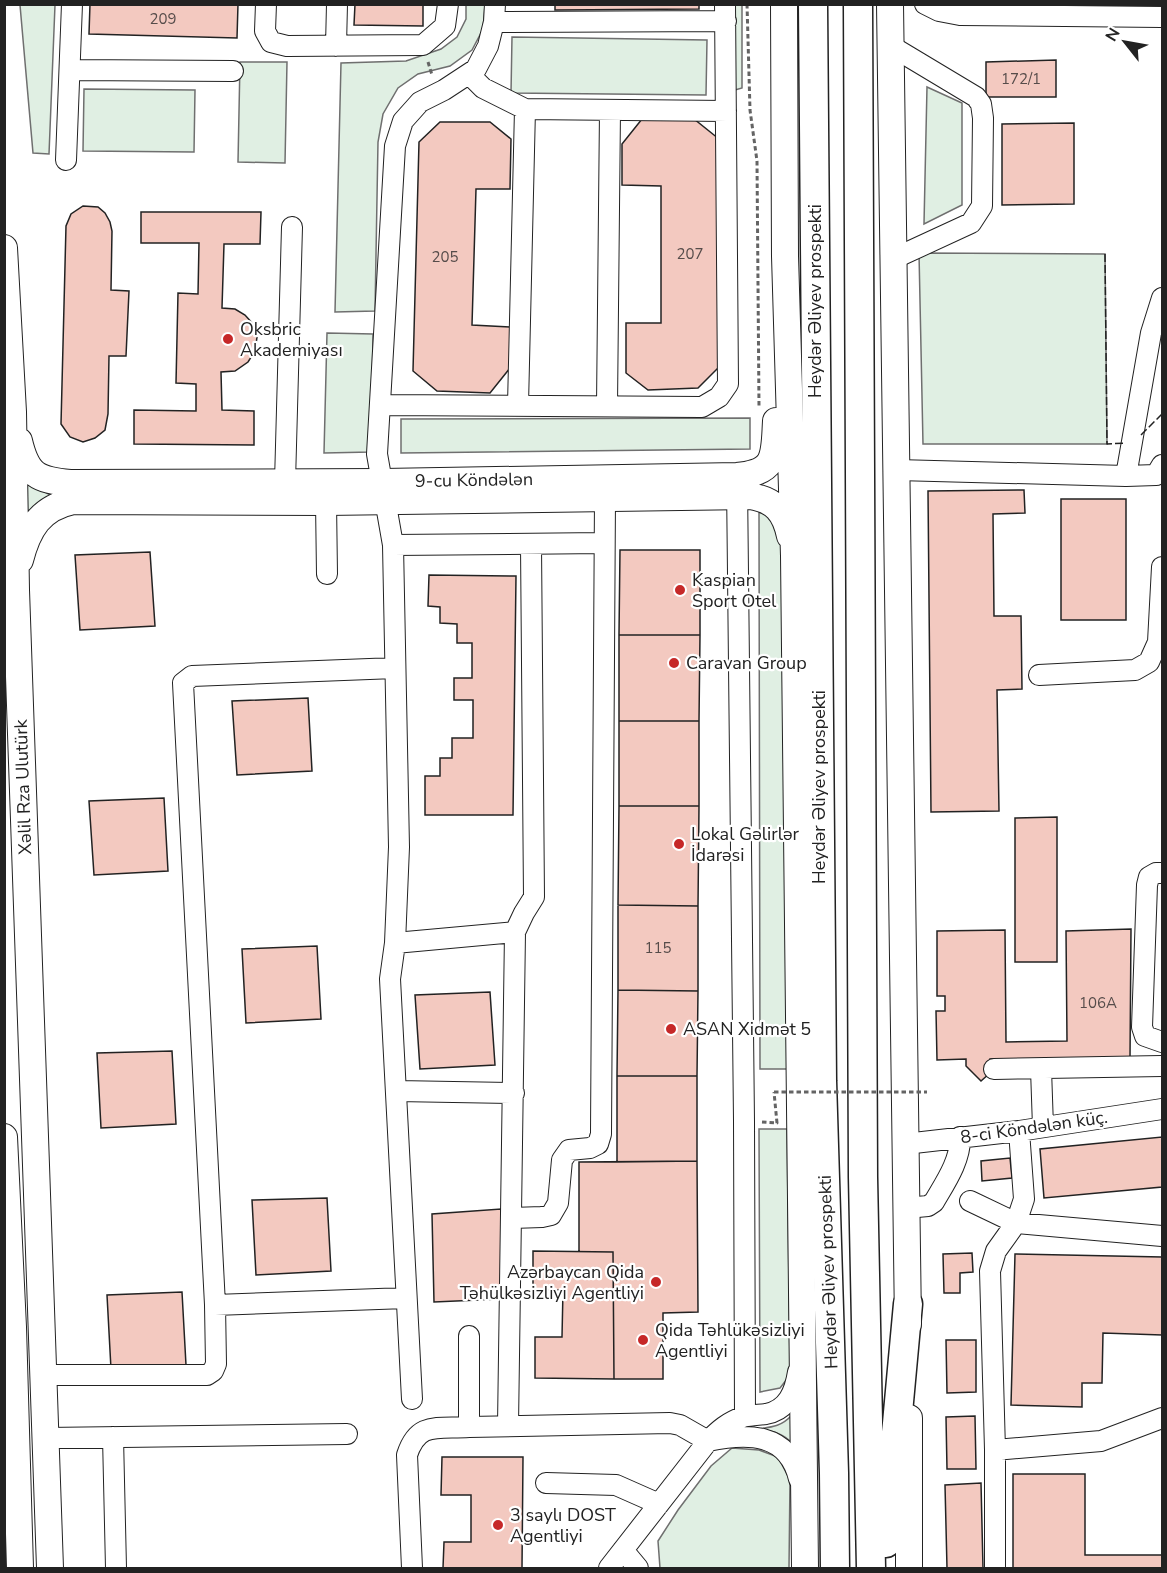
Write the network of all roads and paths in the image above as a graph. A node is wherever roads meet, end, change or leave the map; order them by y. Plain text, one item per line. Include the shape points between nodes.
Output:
1 (72, 4) edge
2 (266, 4) edge
3 (337, 4) edge
4 (448, 4) edge
5 (747, 4) edge
6 (784, 4) edge
7 (813, 4) edge
8 (858, 4) edge
9 (890, 4) edge
10 (925, 4) edge
11 (494, 13) edge
12 (535, 13) edge
13 (725, 13) edge
14 (1162, 16) edge
15 (423, 45) junction
16 (336, 46) junction
17 (891, 46) junction
18 (70, 70) junction
19 (233, 71) dead end
20 (469, 74) junction
21 (437, 94) junction
22 (525, 109) junction
23 (610, 110) junction
24 (726, 111) junction
25 (66, 160) dead end
26 (292, 227) dead end
27 (4, 248) edge
28 (785, 256) junction
29 (893, 259) junction
30 (1162, 298) edge
31 (381, 405) junction
32 (518, 405) junction
33 (607, 406) junction
34 (759, 410) dead end
35 (13, 412) junction
36 (897, 470) junction
37 (4, 475) edge
38 (1160, 475) edge
39 (1126, 476) junction
40 (285, 482) junction
41 (737, 486) junction
42 (384, 491) junction
43 (604, 498) junction
44 (326, 502) junction
45 (603, 543) junction
46 (393, 545) junction
47 (531, 545) junction
48 (794, 556) junction
49 (4, 564) edge
50 (1162, 567) edge
51 (327, 574) dead end
52 (16, 590) junction
53 (395, 668) junction
54 (1039, 675) dead end
55 (1162, 873) edge
56 (515, 932) junction
57 (394, 943) junction
58 (1162, 1042) edge
59 (1162, 1066) edge
60 (994, 1069) dead end
61 (1041, 1069) junction
62 (397, 1091) junction
63 (927, 1092) dead end
64 (514, 1093) junction
65 (1162, 1109) edge
66 (777, 1123) dead end
67 (1043, 1127) junction
68 (1018, 1131) junction
69 (4, 1137) edge
70 (960, 1137) junction
71 (905, 1144) junction
72 (970, 1201) dead end
73 (906, 1208) junction
74 (512, 1218) junction
75 (1016, 1223) junction
76 (1162, 1236) edge
77 (406, 1298) junction
78 (908, 1304) junction
79 (215, 1305) junction
80 (42, 1326) junction
81 (13, 1327) junction
82 (469, 1336) dead end
83 (803, 1346) junction
84 (43, 1375) junction
85 (10, 1397) edge
86 (412, 1399) dead end
87 (745, 1416) junction
88 (1162, 1418) edge
89 (469, 1426) junction
90 (508, 1426) junction
91 (347, 1434) dead end
92 (113, 1437) junction
93 (46, 1438) junction
94 (708, 1441) junction
95 (995, 1450) junction
96 (834, 1473) junction
97 (546, 1483) dead end
98 (804, 1499) junction
99 (659, 1504) junction
100 (623, 1550) junction
101 (20, 1569) edge
102 (50, 1569) edge
103 (116, 1569) edge
104 (412, 1569) edge
105 (609, 1569) edge
106 (638, 1569) edge
107 (805, 1569) edge
108 (822, 1569) edge
109 (835, 1569) edge
110 (871, 1569) edge
111 (884, 1569) edge
112 (909, 1569) edge
113 (995, 1569) edge

1 - 18 street
2 - 16 street via 265,31 271,42 287,46
3 - 16 street
4 - 15 street via 445,26
5 - 34 path via 750,110 757,161
6 - 28 main road
7 - 96 highway, Heydər Əliyev prospekti via 822,1081
8 - 110 highway, Heydər Əliyev prospekti via 863,1165
9 - 17 main road
10 - 14 street via 960,15
11 - 12 street
11 - 20 street via 488,46
12 - 13 street
13 - 24 street
15 - 16 street
15 - 21 path
17 - 29 main road
17 - 29 street via 976,97 983,118 979,214 971,223
18 - 19 street
18 - 25 street
20 - 21 street
20 - 22 street via 483,88
21 - 31 street via 420,102 403,121 395,146
22 - 23 street
22 - 32 street
23 - 24 street
23 - 33 street
24 - 33 street via 728,384 719,397 702,407
26 - 40 street
27 - 35 main road, Xəlil Rza Ulutürk
28 - 41 main road, 9-cu Köndələn via 774,452 763,471
28 - 48 main road
29 - 36 main road
30 - 39 street via 1151,333
31 - 32 street
31 - 42 street via 377,454
32 - 33 street
35 - 37 street
35 - 40 main road, 9-cu Köndələn via 25,463 30,471 51,482
35 - 52 main road, Xəlil Rza Ulutürk
36 - 39 street
36 - 71 main road
38 - 39 street
40 - 42 main road, 9-cu Köndələn
41 - 42 main road, 9-cu Köndələn
41 - 43 main road, 9-cu Köndələn
41 - 48 main road, 9-cu Köndələn via 777,506 787,522
41 - 87 street
42 - 43 main road, 9-cu Köndələn
42 - 44 main road, 9-cu Köndələn
42 - 46 street
43 - 45 street
44 - 51 street
44 - 52 main road, 9-cu Köndələn via 62,504 45,513 30,532 19,561
45 - 47 street
45 - 74 street via 602,1134 598,1144 569,1150 562,1160 558,1203 551,1215
46 - 47 street
46 - 53 street
47 - 56 street via 534,897
48 - 83 main road
49 - 52 street
50 - 54 street via 1158,642 1149,662 1136,670
52 - 80 main road, Xəlil Rza Ulutürk
53 - 57 street via 399,847
53 - 79 street via 192,676 183,683
55 - 58 street via 1149,877 1147,885 1143,1027 1145,1036
56 - 57 street
56 - 64 street
57 - 62 street via 390,979
59 - 61 street
60 - 61 street
61 - 67 street
62 - 64 street
62 - 77 street
63 - 66 path, bridge via 774,1092
64 - 74 street
65 - 67 street, 8-ci Köndələn küç.
67 - 68 street, 8-ci Köndələn küç.
68 - 70 street, 8-ci Köndələn küç.
68 - 75 street via 1024,1199
69 - 81 main road
70 - 71 street, 8-ci Köndələn küç.
70 - 73 street via 958,1157 934,1202
71 - 73 main road
72 - 75 street
73 - 78 main road
74 - 90 street
75 - 76 street
75 - 95 street via 996,1251 990,1271
77 - 79 street
77 - 86 street
78 - 111 highway
78 - 112 main road
79 - 84 street via 216,1364 207,1375
80 - 81 main road
80 - 84 main road, Xəlil Rza Ulutürk
81 - 85 main road
82 - 89 street
83 - 87 street via 787,1402 770,1413
83 - 98 main road
84 - 93 main road, Xəlil Rza Ulutürk
85 - 101 main road
87 - 94 street via 721,1427
88 - 95 street via 1101,1441
89 - 90 street
89 - 104 street via 423,1430 412,1440 407,1455
90 - 94 street via 670,1423
91 - 92 street
92 - 93 street
92 - 103 street
93 - 102 main road, Xəlil Rza Ulutürk
94 - 98 street via 749,1436 774,1443 796,1465
94 - 99 street
95 - 113 street
96 - 108 highway
96 - 109 highway, Heydər Əliyev prospekti
97 - 99 street via 616,1485
98 - 107 main road
99 - 100 street
100 - 105 street
100 - 106 street

